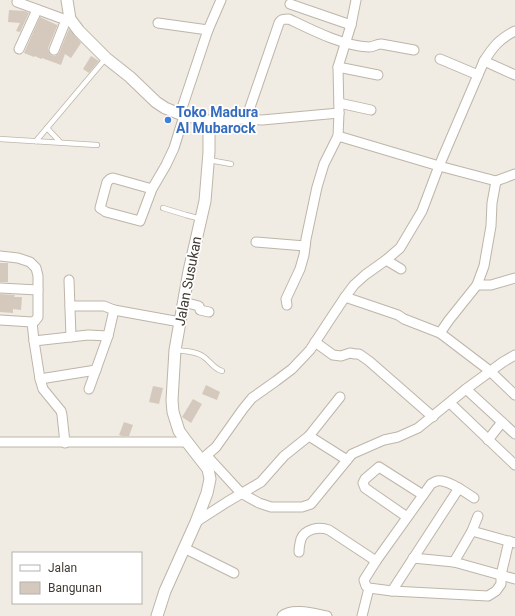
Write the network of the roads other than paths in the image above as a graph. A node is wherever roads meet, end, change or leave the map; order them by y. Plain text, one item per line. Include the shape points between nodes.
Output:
1 (67, 0) edge
2 (221, 0) edge
3 (355, 0) edge
4 (17, 2) dead end
5 (290, 4) dead end
6 (37, 10) junction
7 (68, 19) junction
8 (158, 23) dead end
9 (351, 24) junction
10 (208, 30) junction
11 (515, 31) edge
12 (345, 43) junction
13 (19, 48) dead end
14 (54, 50) dead end
15 (414, 50) dead end
16 (106, 58) junction
17 (440, 59) dead end
18 (484, 61) junction
19 (338, 67) junction
20 (378, 75) dead end
21 (478, 75) junction
22 (515, 75) edge
23 (338, 102) junction
24 (372, 110) dead end
25 (339, 113) junction
26 (182, 115) junction
27 (246, 119) junction
28 (209, 121) junction
29 (47, 128) junction
30 (338, 136) junction
31 (0, 139) edge
32 (36, 141) junction
33 (60, 142) junction
34 (97, 144) dead end
35 (209, 160) junction
36 (231, 164) dead end
37 (439, 166) junction
38 (515, 174) edge
39 (496, 181) junction
40 (152, 189) junction
41 (163, 208) dead end
42 (201, 219) junction
43 (256, 242) dead end
44 (305, 246) junction
45 (0, 256) edge
46 (386, 260) junction
47 (401, 269) dead end
48 (515, 278) edge
49 (69, 280) dead end
50 (477, 285) junction
51 (0, 288) edge
52 (38, 290) junction
53 (345, 297) junction
54 (183, 302) junction
55 (287, 305) dead end
56 (70, 306) junction
57 (114, 310) junction
58 (209, 312) dead end
59 (0, 320) edge
60 (32, 322) junction
61 (180, 322) junction
62 (440, 333) junction
63 (108, 336) junction
64 (71, 337) junction
65 (34, 341) junction
66 (315, 342) junction
67 (175, 350) junction
68 (515, 354) edge
69 (96, 370) junction
70 (222, 371) dead end
71 (490, 371) junction
72 (40, 379) junction
73 (89, 389) dead end
74 (466, 389) junction
75 (515, 395) edge
76 (340, 397) dead end
77 (450, 403) junction
78 (433, 417) junction
79 (502, 422) junction
80 (515, 434) edge
81 (309, 436) junction
82 (488, 440) junction
83 (0, 442) edge
84 (187, 442) junction
85 (65, 443) junction
86 (204, 458) junction
87 (347, 460) junction
88 (515, 465) edge
89 (459, 488) junction
90 (241, 493) junction
91 (423, 495) junction
92 (474, 498) dead end
93 (478, 516) dead end
94 (407, 517) junction
95 (196, 522) junction
96 (472, 531) junction
97 (512, 542) edge
98 (184, 548) junction
99 (299, 552) dead end
100 (413, 558) junction
101 (376, 561) junction
102 (454, 562) junction
103 (234, 573) dead end
104 (501, 575) junction
105 (515, 579) edge
106 (369, 588) junction
107 (392, 591) junction
108 (157, 616) edge
109 (282, 616) edge
110 (327, 616) edge
111 (362, 616) edge

1 - 7 street
2 - 10 street
3 - 9 street
4 - 6 street
5 - 9 street
6 - 7 street
6 - 13 street
7 - 14 street
7 - 16 street
8 - 10 street
9 - 12 street
10 - 26 street
11 - 18 street via 494,46
12 - 15 street via 370,47 381,44
12 - 19 street
12 - 27 street via 289,19 282,19
16 - 26 street via 164,108
16 - 29 lane
17 - 21 street
18 - 21 street
18 - 22 street
19 - 20 street
19 - 23 street
21 - 37 street
23 - 24 street
23 - 25 street
25 - 27 street via 262,120
25 - 30 street
26 - 28 street
26 - 40 street via 171,154
27 - 28 street
28 - 35 street, Jalan Susukan
29 - 32 lane
29 - 33 lane
30 - 37 street
30 - 44 street via 324,164 317,186
31 - 32 lane
32 - 33 lane
33 - 34 lane
35 - 36 lane
35 - 42 street, Jalan Susukan
37 - 39 street
37 - 46 street via 422,211 400,248
38 - 39 street
39 - 50 street via 484,266
40 - 40 street via 110,178 100,208 140,221
41 - 42 lane
42 - 54 street, Jalan Susukan
43 - 44 street
44 - 55 street via 300,269 286,299
45 - 52 street via 30,262 36,268
46 - 47 street
46 - 53 street via 365,275
48 - 50 street via 491,285
49 - 56 street
50 - 62 street
51 - 52 street
52 - 60 street via 38,317
53 - 62 street
53 - 66 street
54 - 58 street via 199,306 200,310
54 - 61 street, Jalan Susukan
56 - 57 street via 104,306
56 - 64 street
57 - 61 street
57 - 63 street
59 - 60 street
60 - 65 street
61 - 67 street, Jalan Susukan
62 - 71 street
63 - 64 street
63 - 69 street
64 - 65 street
65 - 72 street
66 - 78 street via 333,355 359,354
66 - 86 street via 292,369 252,398 216,447
67 - 70 lane via 198,353
67 - 84 street, Jalan Susukan via 173,412 179,431
68 - 71 street
69 - 72 street
69 - 73 street
71 - 74 street
71 - 75 street
72 - 85 street via 43,389 61,411
74 - 77 street
74 - 79 street
76 - 81 street
77 - 78 street
77 - 82 street
78 - 87 street via 418,428 358,451
79 - 80 street
79 - 82 street
81 - 87 street
81 - 90 street via 284,456 261,482
82 - 88 street
83 - 85 street
84 - 85 street
84 - 86 street, Jalan Susukan
86 - 90 street
86 - 95 street, Jalan Susukan via 210,479
87 - 90 street via 311,504 302,507 271,507
89 - 91 street via 437,481 431,484
89 - 92 street
89 - 100 street
90 - 95 street
91 - 94 street
91 - 94 street via 379,467 363,483 365,488
93 - 96 street
94 - 101 street
95 - 98 street, Jalan Susukan
96 - 97 street
96 - 102 street
97 - 104 street
98 - 103 street
98 - 108 street, Jalan Susukan via 164,591
99 - 101 street via 301,539 308,532 320,528 329,530
100 - 102 street
100 - 107 street
101 - 106 street via 364,580
102 - 104 street
104 - 105 street
104 - 107 street via 501,584 488,596
106 - 107 street
106 - 111 street
109 - 110 street via 294,611

